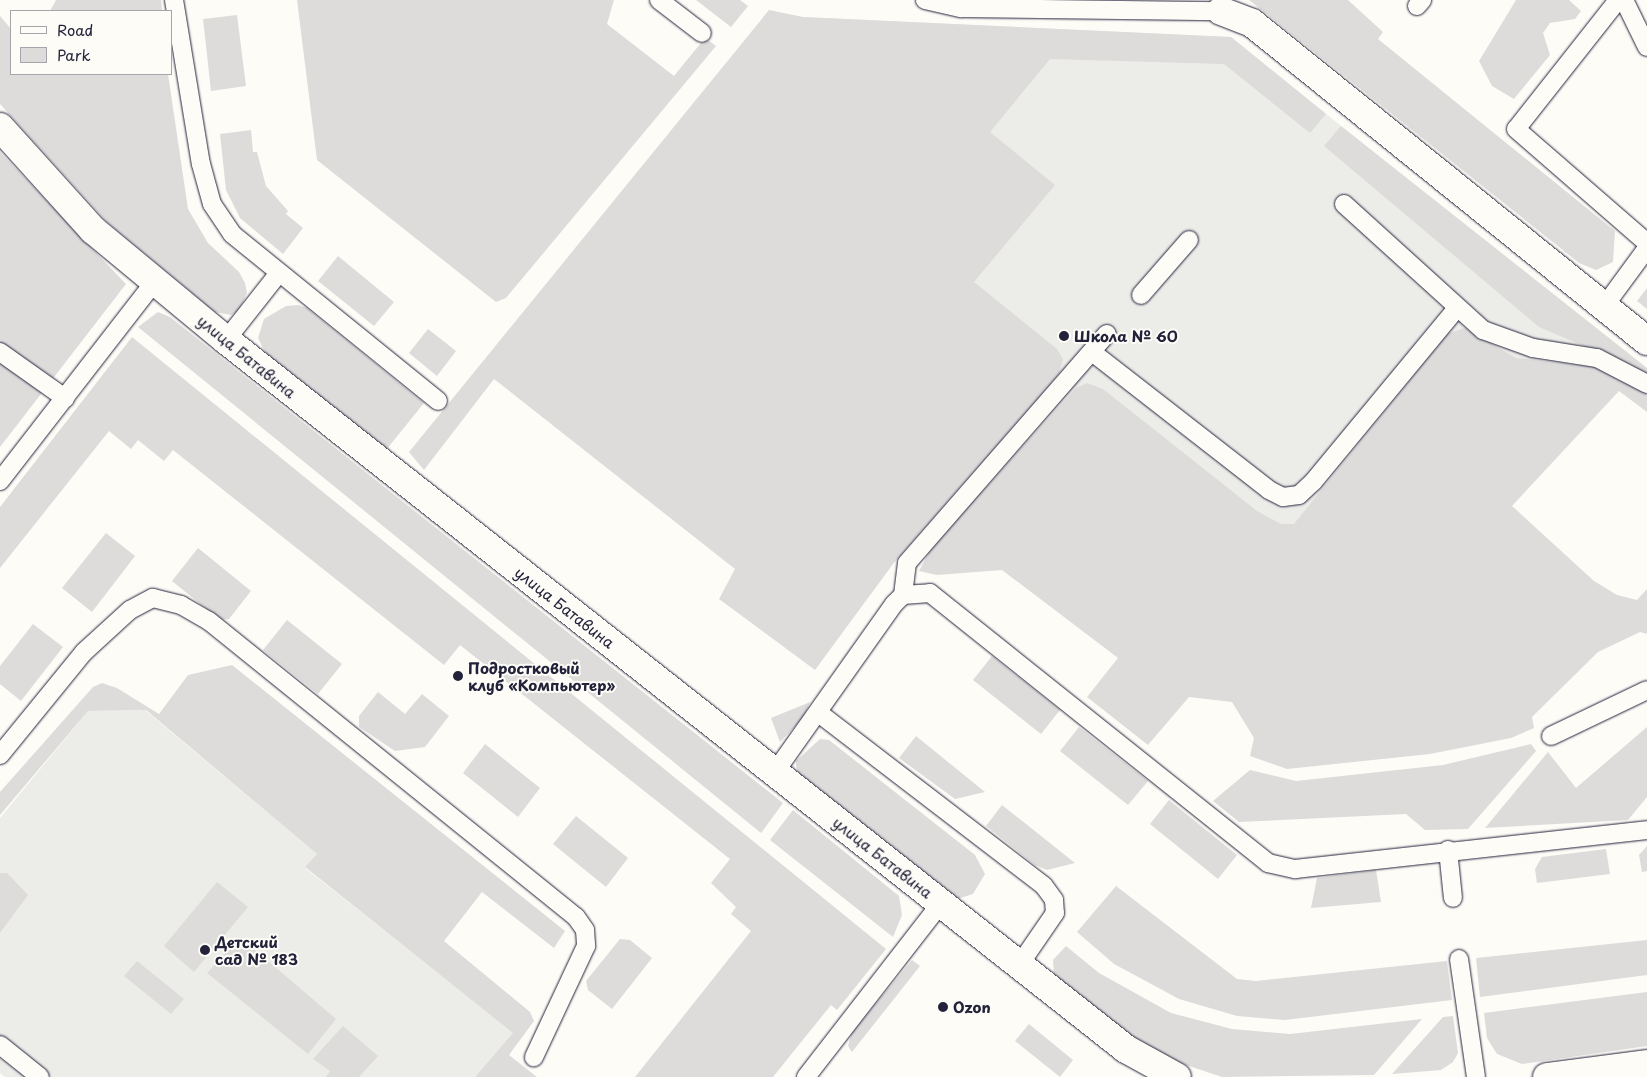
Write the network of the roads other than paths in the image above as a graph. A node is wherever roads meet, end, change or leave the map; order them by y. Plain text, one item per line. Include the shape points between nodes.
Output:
1 (174, 0) edge
2 (659, 0) edge
3 (925, 0) edge
4 (1618, 0) edge
5 (1624, 0) edge
6 (1222, 6) edge
7 (702, 33) dead end
8 (1647, 47) edge
9 (0, 127) edge
10 (1344, 204) dead end
11 (1189, 240) dead end
12 (1647, 244) edge
13 (1647, 248) edge
14 (279, 273) junction
15 (155, 281) junction
16 (1141, 295) dead end
17 (1457, 308) junction
18 (1603, 308) junction
19 (1107, 334) dead end
20 (226, 340) junction
21 (1647, 342) edge
22 (0, 352) edge
23 (1092, 352) junction
24 (1647, 384) edge
25 (65, 398) junction
26 (438, 401) dead end
27 (0, 481) edge
28 (903, 595) junction
29 (1647, 690) edge
30 (820, 714) junction
31 (1551, 736) dead end
32 (0, 755) edge
33 (775, 772) junction
34 (1647, 830) edge
35 (1448, 850) junction
36 (1453, 898) dead end
37 (941, 902) junction
38 (1459, 959) dead end
39 (1020, 964) junction
40 (0, 1045) edge
41 (534, 1057) dead end
42 (1647, 1064) edge
43 (40, 1077) edge
44 (806, 1077) edge
45 (1177, 1077) edge
46 (1476, 1077) edge
47 (1548, 1077) edge

1 - 14 lane via 200,164 212,204 232,234
2 - 7 lane
3 - 6 lane via 961,8
4 - 12 lane via 1516,130
5 - 8 lane
6 - 18 street via 1252,23
9 - 15 street, улица Батавина via 94,230
10 - 17 lane
11 - 16 lane
13 - 18 lane
14 - 20 lane
14 - 26 lane
15 - 20 street, улица Батавина
15 - 25 lane
17 - 23 lane via 1312,482 1299,495 1283,497 1269,490
17 - 24 lane via 1483,330 1509,342 1597,358
18 - 21 street
19 - 23 lane
20 - 33 street, улица Батавина
22 - 25 lane
23 - 28 lane via 907,563
25 - 27 lane
28 - 30 lane
28 - 35 lane via 930,592 953,607 1240,845 1268,863 1294,869
29 - 31 lane
30 - 33 lane
30 - 39 lane via 1044,886 1054,900 1055,913
32 - 41 lane via 84,652 130,610 153,598 181,604 209,621 576,917 585,930 586,946
33 - 37 street, улица Батавина
34 - 35 lane
35 - 36 lane
37 - 39 street, улица Батавина
37 - 44 lane
38 - 46 lane
39 - 45 street, улица Батавина via 1126,1048
40 - 43 lane
42 - 47 street

